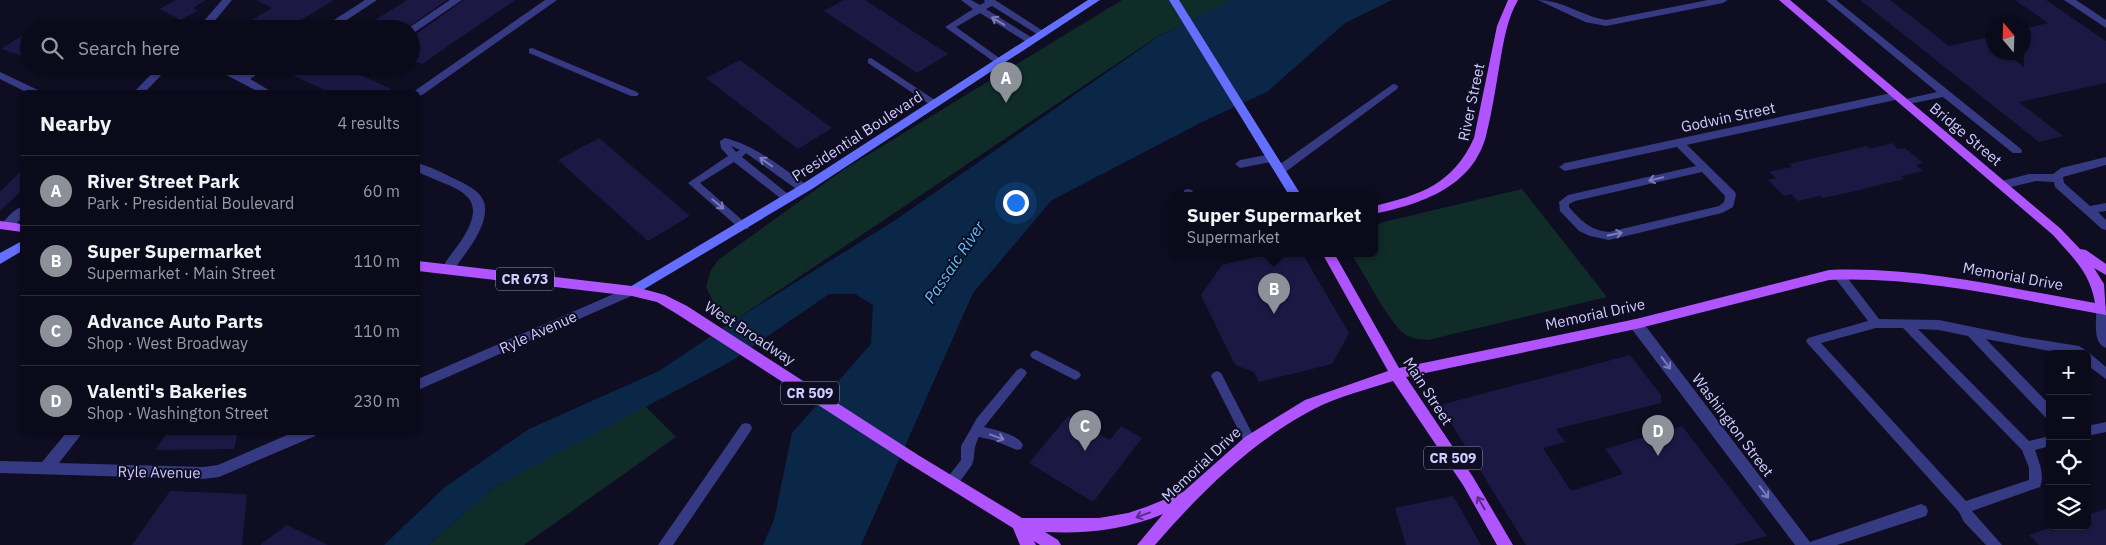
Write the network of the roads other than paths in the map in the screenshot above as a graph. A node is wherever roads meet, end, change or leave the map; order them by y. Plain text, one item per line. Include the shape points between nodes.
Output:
1 (227, 0) edge
2 (372, 0) edge
3 (457, 0) edge
4 (552, 0) edge
5 (965, 0) edge
6 (1096, 0) edge
7 (1513, 0) edge
8 (1543, 0) edge
9 (1723, 0) edge
10 (1784, 0) edge
11 (1830, 0) edge
12 (2069, 0) edge
13 (990, 1) edge
14 (1176, 4) edge
15 (980, 10) junction
16 (210, 20) edge
17 (340, 20) edge
18 (420, 24) edge
19 (2106, 25) edge
20 (1043, 34) junction
21 (1031, 41) junction
22 (532, 51) dead end
23 (871, 61) dead end
24 (1000, 62) junction
25 (0, 75) edge
26 (156, 75) edge
27 (232, 75) edge
28 (250, 75) edge
29 (242, 80) junction
30 (1393, 87) dead end
31 (30, 90) edge
32 (141, 90) edge
33 (263, 90) edge
34 (420, 92) edge
35 (1945, 93) junction
36 (634, 94) dead end
37 (1900, 99) junction
38 (935, 104) junction
39 (1678, 142) junction
40 (747, 149) junction
41 (2017, 151) dead end
42 (734, 156) junction
43 (1272, 158) junction
44 (2106, 161) edge
45 (1240, 164) dead end
46 (1565, 167) dead end
47 (420, 168) edge
48 (1704, 168) junction
49 (1280, 170) junction
50 (2057, 179) junction
51 (2002, 185) junction
52 (803, 188) junction
53 (1293, 192) edge
54 (788, 198) junction
55 (2106, 207) edge
56 (1378, 209) edge
57 (2088, 210) junction
58 (20, 213) edge
59 (4, 226) edge
60 (744, 226) junction
61 (2106, 226) edge
62 (20, 228) edge
63 (2069, 244) junction
64 (20, 247) edge
65 (1330, 257) edge
66 (0, 259) edge
67 (420, 266) edge
68 (447, 270) junction
69 (2106, 270) edge
70 (1839, 275) junction
71 (632, 291) junction
72 (2104, 310) edge
73 (1876, 323) junction
74 (1636, 324) junction
75 (1906, 324) junction
76 (1972, 332) junction
77 (2106, 343) edge
78 (2073, 350) edge
79 (1036, 355) dead end
80 (2091, 361) edge
81 (1021, 373) dead end
82 (1396, 374) junction
83 (2106, 374) edge
84 (1075, 375) dead end
85 (1216, 376) dead end
86 (420, 384) edge
87 (2046, 410) edge
88 (2106, 427) edge
89 (746, 428) dead end
90 (976, 431) junction
91 (2091, 431) edge
92 (74, 435) edge
93 (303, 435) edge
94 (1250, 440) junction
95 (2046, 442) edge
96 (1018, 445) dead end
97 (2027, 447) junction
98 (0, 467) edge
99 (46, 468) junction
100 (951, 482) junction
101 (1188, 496) junction
102 (1964, 508) junction
103 (1921, 511) dead end
104 (1018, 523) junction
105 (665, 545) edge
106 (1028, 545) edge
107 (1053, 545) edge
108 (1145, 545) edge
109 (1505, 545) edge
110 (1804, 545) edge
111 (1816, 545) edge
112 (1995, 545) edge

1 - 16 street
2 - 17 street
3 - 18 street
4 - 34 street
5 - 15 lane
6 - 20 street, Presidential Boulevard
7 - 56 main road, River Street via 1500,34 1480,138 1465,168 1445,186 1424,197
8 - 9 street via 1589,20 1606,22
10 - 37 main road, Bridge Street
11 - 35 lane
12 - 19 street
13 - 15 lane
13 - 20 lane
14 - 43 street
21 -> 15 lane
15 - 24 lane via 950,27
20 - 21 street, Presidential Boulevard
21 - 24 street, Presidential Boulevard
22 - 36 lane
23 - 38 lane
24 - 38 street, Presidential Boulevard
25 - 31 street
26 - 32 street
27 - 29 street
28 - 29 street
29 - 33 street
30 - 49 street
35 - 37 lane
35 - 41 lane
37 - 39 street, Godwin Street
37 - 51 main road, Bridge Street
38 - 52 street, Presidential Boulevard
39 - 46 street, Godwin Street
39 - 48 lane
40 - 42 lane
40 - 42 lane via 725,141 726,148
52 -> 40 lane
42 - 54 lane
42 -> 60 lane via 693,183
43 - 45 lane
43 - 49 street
44 - 50 lane via 2065,171
47 - 68 street via 472,194 480,204 476,227
48 -> 48 lane via 1572,198 1564,202 1564,208 1585,230 1609,236 1722,209 1729,204 1731,195
49 - 53 street
50 - 51 lane via 2046,175
50 - 57 lane
51 - 63 main road, Bridge Street
52 - 54 street, Presidential Boulevard
54 - 60 street, Presidential Boulevard
55 - 57 lane
57 - 61 lane
58 - 59 street
59 - 62 main road
60 - 71 street, Presidential Boulevard
63 - 69 main road
63 - 72 main road, Bridge Street via 2098,284
64 - 66 street
65 - 82 main road, Main Street / CR 509
67 - 68 main road, West Broadway / CR 673
68 - 71 main road, West Broadway / CR 673
70 - 72 main road, Memorial Drive via 1880,274 1920,278
70 - 73 lane
70 - 74 main road, Memorial Drive
71 - 86 street, Ryle Avenue
71 - 100 main road, West Broadway / CR 509 via 660,298 682,310
72 - 77 lane via 2103,339
73 - 75 lane
73 - 102 lane via 1812,341
74 - 82 main road, Memorial Drive
74 -> 110 street, Washington Street
75 - 76 lane via 1939,325
75 - 97 lane
76 - 78 lane
76 - 87 lane
79 - 84 lane
80 - 83 lane
81 - 90 lane
82 - 94 main road, Memorial Drive via 1310,404
109 -> 82 main road, Main Street / CR 509 via 1468,481
85 - 94 lane
88 - 91 lane
89 - 105 lane
90 -> 96 lane
90 - 100 lane via 967,446 967,461
92 - 99 street
93 - 99 street, Ryle Avenue via 244,462 211,472 185,474
94 - 101 main road, Memorial Drive
95 - 97 lane
97 - 102 lane via 2035,468 2035,483
98 - 99 street, Ryle Avenue
100 - 104 main road, West Broadway / CR 509
101 -> 104 main road via 1140,517 1114,522 1050,527
101 - 108 main road, Memorial Drive
102 - 112 lane via 1969,518
103 - 111 street
104 - 106 main road
104 - 107 main road, West Broadway / CR 509

